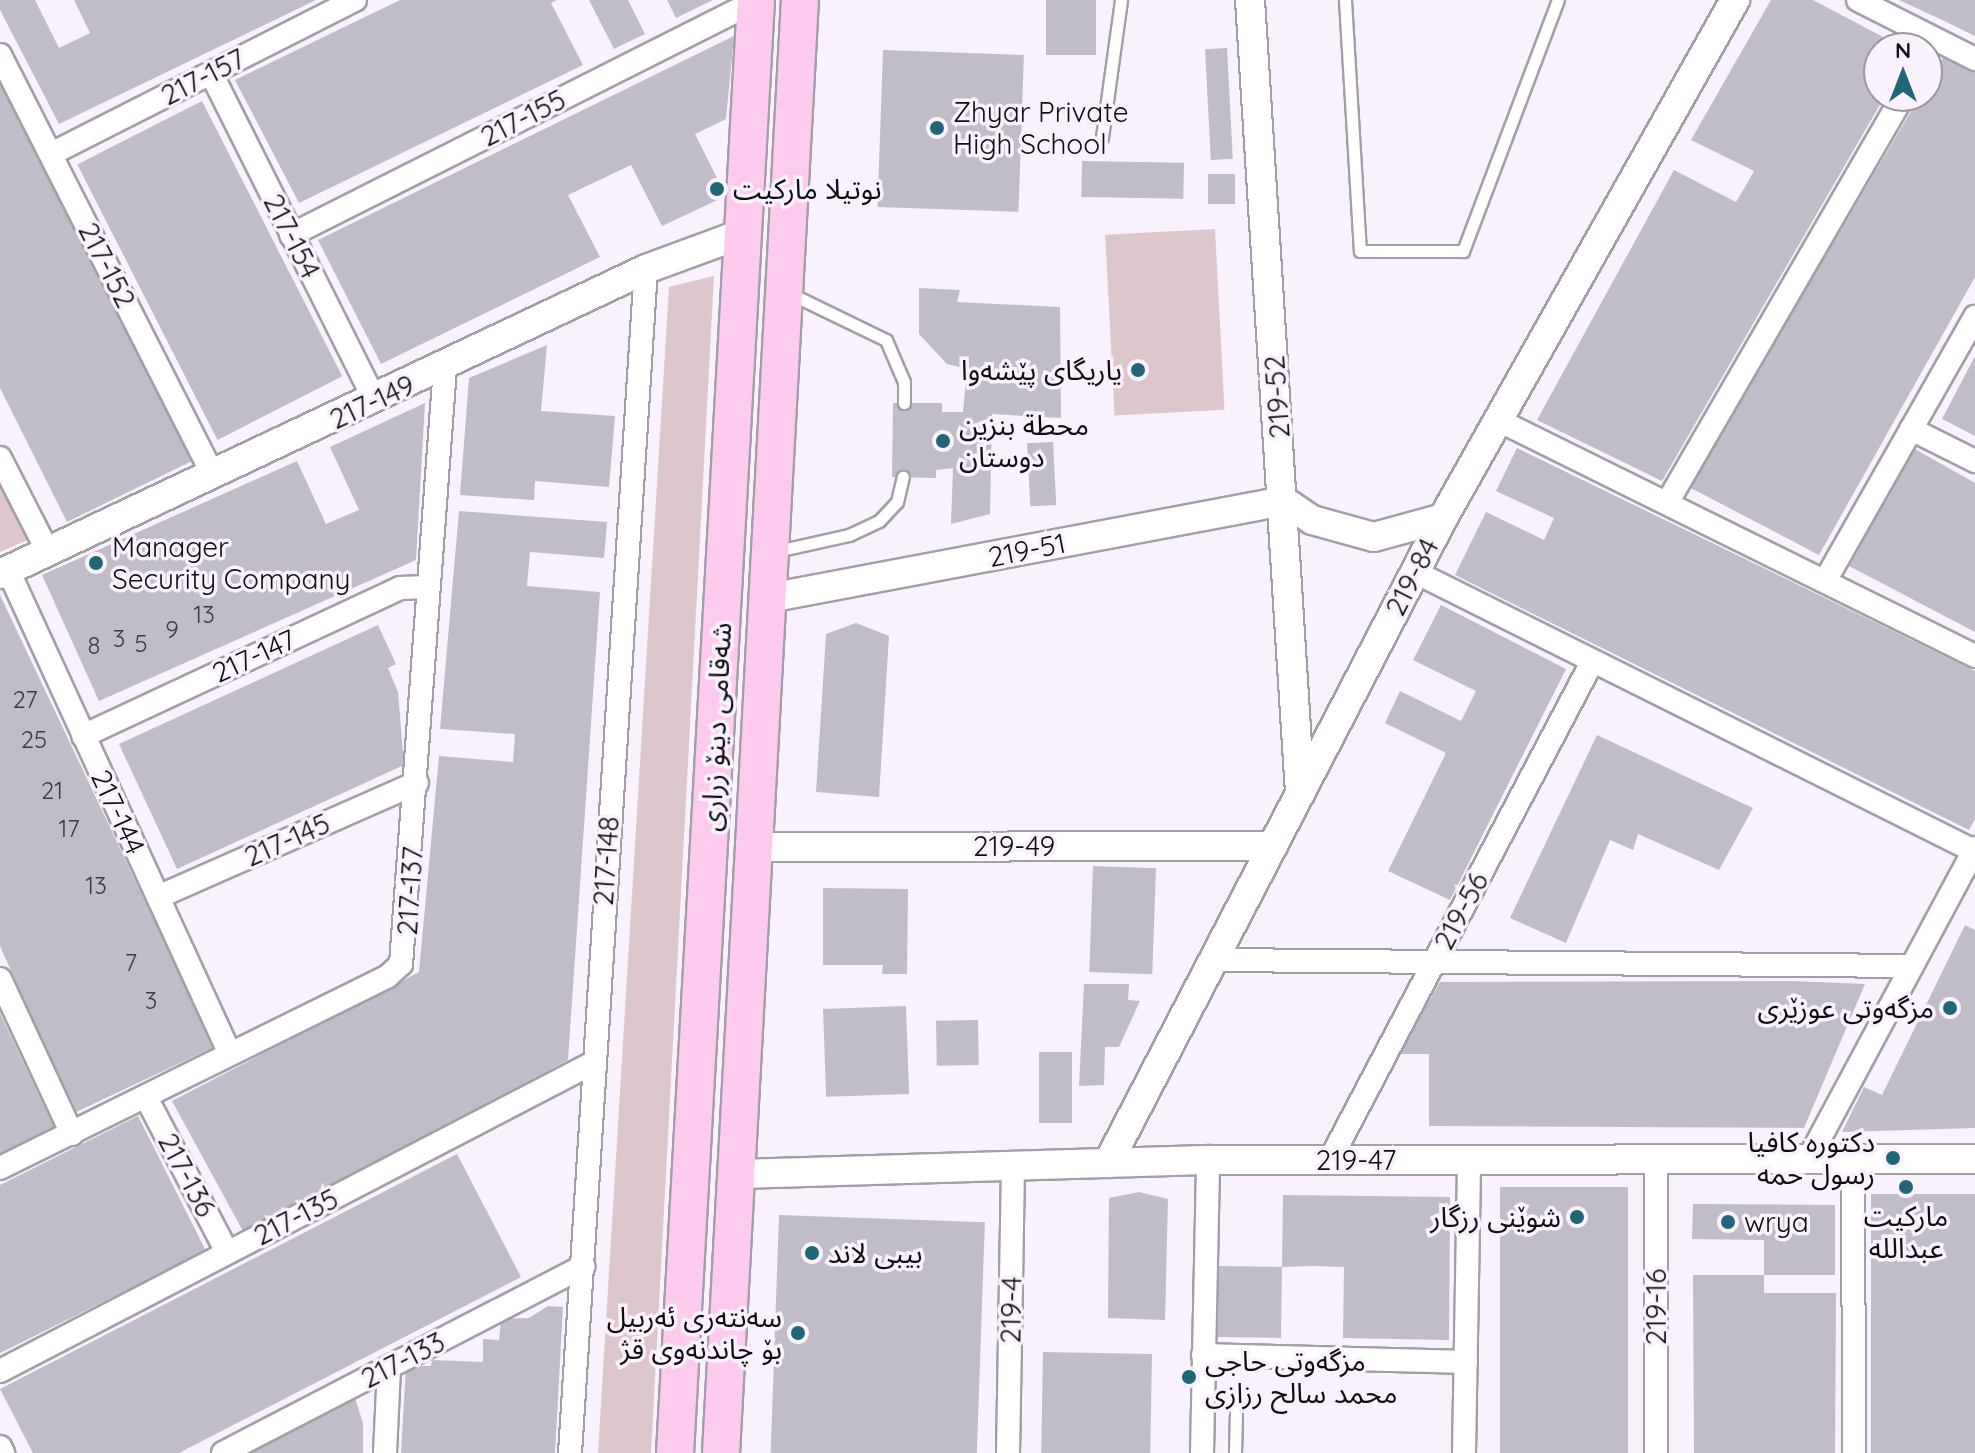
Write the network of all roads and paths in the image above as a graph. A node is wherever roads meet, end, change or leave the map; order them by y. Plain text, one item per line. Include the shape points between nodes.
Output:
1 (355, 0) edge
2 (800, 0) edge
3 (1121, 0) edge
4 (1250, 0) edge
5 (1345, 0) edge
6 (1558, 0) edge
7 (1735, 0) edge
8 (1858, 0) edge
9 (756, 3) edge
10 (1907, 32) edge
11 (1943, 51) edge
12 (0, 55) edge
13 (1975, 59) edge
14 (211, 73) junction
15 (1894, 112) edge
16 (1102, 137) dead end
17 (51, 154) junction
18 (744, 233) junction
19 (291, 235) junction
20 (646, 269) junction
21 (785, 291) junction
22 (1975, 317) edge
23 (445, 368) junction
24 (375, 400) junction
25 (904, 403) dead end
26 (1500, 421) junction
27 (1911, 429) junction
28 (0, 458) edge
29 (1975, 461) edge
30 (214, 476) junction
31 (903, 477) dead end
32 (1284, 501) junction
33 (1667, 503) junction
34 (1443, 518) junction
35 (48, 552) junction
36 (772, 552) junction
37 (4, 572) edge
38 (1415, 572) junction
39 (1825, 581) junction
40 (428, 587) junction
41 (769, 598) junction
42 (1975, 656) edge
43 (1592, 662) junction
44 (83, 736) junction
45 (417, 783) junction
46 (1300, 794) junction
47 (1273, 846) junction
48 (755, 847) junction
49 (1974, 850) edge
50 (158, 897) junction
51 (1214, 960) junction
52 (1435, 961) junction
53 (1912, 966) junction
54 (0, 979) edge
55 (230, 1054) junction
56 (593, 1063) junction
57 (147, 1099) junction
58 (72, 1134) junction
59 (1975, 1159) edge
60 (1208, 1160) junction
61 (1330, 1160) junction
62 (1469, 1160) junction
63 (1808, 1160) junction
64 (1853, 1160) junction
65 (1656, 1161) junction
66 (1108, 1163) junction
67 (1013, 1167) junction
68 (0, 1168) edge
69 (737, 1174) junction
70 (227, 1252) junction
71 (583, 1266) junction
72 (1203, 1355) junction
73 (1466, 1362) junction
74 (389, 1368) junction
75 (0, 1371) edge
76 (1236, 1411) dead end
77 (0, 1447) edge
78 (3, 1453) edge
79 (223, 1453) edge
80 (385, 1453) edge
81 (570, 1453) edge
82 (675, 1453) edge
83 (721, 1453) edge
84 (1008, 1453) edge
85 (1202, 1453) edge
86 (1235, 1453) edge
87 (1464, 1453) edge
88 (1656, 1453) edge
89 (1854, 1453) edge

1 - 14 street, 217-157
2 - 21 main road, شەقامی دینۆ زراری
3 - 16 lane
4 - 32 street, 219-52
5 - 6 lane via 1360,251 1463,251
7 - 26 street, 219-84
8 - 10 street
9 - 18 main road, شەقامی دینۆ زراری
9 - 19 street, 217-155
11 - 13 street
12 - 17 street, 217-152
14 - 17 street, 217-157
14 - 19 street, 217-154
15 - 33 street
17 - 30 street, 217-152
18 - 20 street, 217-149
18 - 82 main road, شەقامی دینۆ زراری
19 - 24 street, 217-154
20 - 23 street, 217-149
20 - 56 street, 217-148
21 - 25 lane via 886,340 904,382
21 - 36 main road, شەقامی دینۆ زراری
22 - 27 street
23 - 24 street, 217-149
23 - 40 street, 217-137
24 - 30 street, 217-149
26 - 33 street
26 - 34 street, 219-84
27 - 29 street
27 - 39 street
28 - 35 street
30 - 35 street, 217-149
31 - 36 lane via 897,502 879,521 849,535
32 - 34 street via 1312,520 1374,537
32 - 41 street, 219-51
32 - 46 street, 219-52
33 - 39 street
34 - 38 street, 219-84
35 - 37 street, 217-149
36 - 41 main road, شەقامی دینۆ زراری
37 - 44 street, 217-144
38 - 43 street
38 - 46 street, 219-84
39 - 42 street
40 - 44 street, 217-147 via 400,588
40 - 45 street, 217-137
41 - 48 main road, شەقامی دینۆ زراری
43 - 49 street
43 - 52 street, 219-56
44 - 50 street, 217-144
45 - 50 street, 217-145
45 - 55 street, 217-137 via 401,964 387,977
46 - 47 street, 219-84
47 - 48 street, 219-49
47 - 51 street, 219-84
48 - 69 main road, شەقامی دینۆ زراری
49 - 53 street
50 - 55 street, 217-144
51 - 52 street
51 - 66 street, 219-84
52 - 53 street
52 - 61 street, 219-56
53 - 63 street
54 - 58 street
55 - 57 street, 217-137
56 - 70 street, 217-135
56 - 71 street, 217-148
57 - 58 street, 217-137
57 - 70 street, 217-136
58 - 68 street, 217-137
59 - 64 street, 219-47
60 - 61 street, 219-47
60 - 66 street, 219-47
60 - 72 street
61 - 62 street, 219-47
62 - 65 street, 219-47
62 - 73 street
63 - 64 street, 219-47
63 - 65 street, 219-47
64 - 89 street
65 - 88 street, 219-16
66 - 67 street, 219-47
67 - 69 street, 219-47
67 - 84 street, 219-4
69 - 83 main road, شەقامی دینۆ زراری
70 - 75 street, 217-135
71 - 74 street, 217-133
71 - 81 street, 217-148
72 - 73 street
72 - 85 street
73 - 87 street
74 - 79 street, 217-133
74 - 80 street
76 - 86 lane
77 - 78 street

